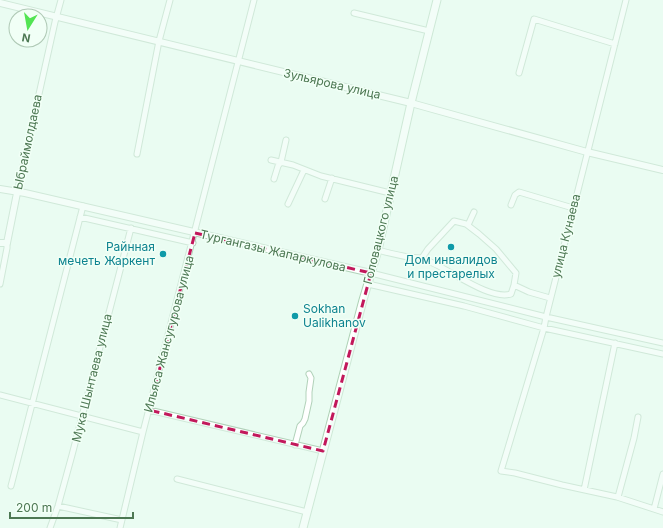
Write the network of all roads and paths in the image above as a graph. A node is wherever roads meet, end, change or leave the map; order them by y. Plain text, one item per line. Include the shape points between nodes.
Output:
1 (61, 0) edge
2 (170, 0) edge
3 (254, 0) edge
4 (436, 0) edge
5 (626, 0) edge
6 (0, 2) edge
7 (354, 13) dead end
8 (57, 17) junction
9 (429, 31) junction
10 (159, 41) junction
11 (615, 44) junction
12 (238, 62) junction
13 (519, 73) dead end
14 (411, 103) junction
15 (286, 140) dead end
16 (587, 152) junction
17 (137, 154) dead end
18 (271, 160) dead end
19 (281, 162) junction
20 (304, 170) junction
21 (663, 170) edge
22 (332, 178) junction
23 (274, 179) dead end
24 (0, 189) edge
25 (17, 193) junction
26 (390, 193) junction
27 (325, 199) dead end
28 (288, 204) dead end
29 (512, 205) dead end
30 (83, 206) junction
31 (573, 208) junction
32 (474, 212) dead end
33 (80, 217) junction
34 (468, 225) junction
35 (131, 228) junction
36 (195, 233) junction
37 (3, 243) edge
38 (193, 243) junction
39 (378, 250) junction
40 (422, 258) junction
41 (370, 273) junction
42 (0, 284) edge
43 (368, 284) junction
44 (514, 285) junction
45 (550, 298) junction
46 (546, 317) junction
47 (544, 328) junction
48 (615, 343) junction
49 (663, 343) edge
50 (663, 354) edge
51 (309, 374) dead end
52 (0, 394) edge
53 (33, 403) junction
54 (149, 410) junction
55 (82, 416) junction
56 (638, 417) dead end
57 (143, 432) junction
58 (295, 445) junction
59 (323, 451) junction
60 (663, 474) edge
61 (177, 479) dead end
62 (11, 486) dead end
63 (584, 490) junction
64 (618, 497) junction
65 (58, 506) junction
66 (654, 509) junction
67 (307, 512) junction
68 (663, 512) edge
69 (122, 520) junction
70 (50, 528) edge
71 (120, 528) edge
72 (303, 528) edge

1 - 8 street, Ыбраймолдаева
2 - 10 street
3 - 12 street, Ильяса Жансугурова улица
4 - 9 main road, Головацкого улица
5 - 11 street, улица Кунаева
6 - 8 street, Зульярова улица
7 - 9 street
8 - 10 street, Зульярова улица
8 - 25 street, Ыбраймолдаева
9 - 14 main road, Головацкого улица
10 - 12 street, Зульярова улица
10 - 17 street
11 - 13 street via 534,19
11 - 16 street, улица Кунаева
12 - 14 street, Зульярова улица
12 - 36 street, Ильяса Жансугурова улица
14 - 16 street, Зульярова улица
14 - 26 main road, Головацкого улица
15 - 19 street
16 - 21 street, Зульярова улица
16 - 31 street, улица Кунаева
18 - 19 street
19 - 20 street
19 - 23 street
20 - 22 street
20 - 28 street
22 - 26 street
22 - 27 street
24 - 25 street, Тургангазы Жапаркулова
25 - 30 street, Тургангазы Жапаркулова
25 - 37 street, Ыбраймолдаева
26 - 39 main road, Головацкого улица
29 - 31 street via 519,192
30 - 33 street
30 - 36 street, Тургангазы Жапаркулова
31 - 45 street, улица Кунаева
32 - 34 street
33 - 35 street
33 - 53 street
34 - 40 street via 454,221
34 - 44 street via 496,249 516,273
35 - 38 street
35 - 55 street, Мука Шынтаева улица
36 - 38 street, Ильяса Жансугурова улица
36 - 41 street, Тургангазы Жапаркулова
37 - 42 street, Ыбраймолдаева via 7,248
38 - 54 street, Ильяса Жансугурова улица
39 - 40 street
39 - 41 main road, Головацкого улица
40 - 44 street via 495,294 511,294
41 - 43 main road, Головацкого улица
41 - 46 street, Тургангазы Жапаркулова
43 - 47 street
43 - 59 main road, Головацкого улица
44 - 45 street
45 - 46 street, улица Кунаева
46 - 47 street, улица Кунаева
46 - 49 street, Тургангазы Жапаркулова
47 - 48 street
47 - 63 street, улица Кунаева via 501,471
48 - 50 street
48 - 63 street
51 - 58 street via 309,401
52 - 53 street
53 - 55 street
53 - 62 street
54 - 57 street, Ильяса Жансугурова улица
54 - 58 street
55 - 57 street
55 - 65 street, Мука Шынтаева улица
56 - 64 street
57 - 69 street, Ильяса Жансугурова улица
58 - 59 street
59 - 67 main road, Головацкого улица
60 - 66 street
61 - 67 street
63 - 64 street
64 - 66 street
65 - 69 street
65 - 70 street, Мука Шынтаева улица
66 - 68 street
67 - 72 main road, Головацкого улица
69 - 71 street, Ильяса Жансугурова улица

